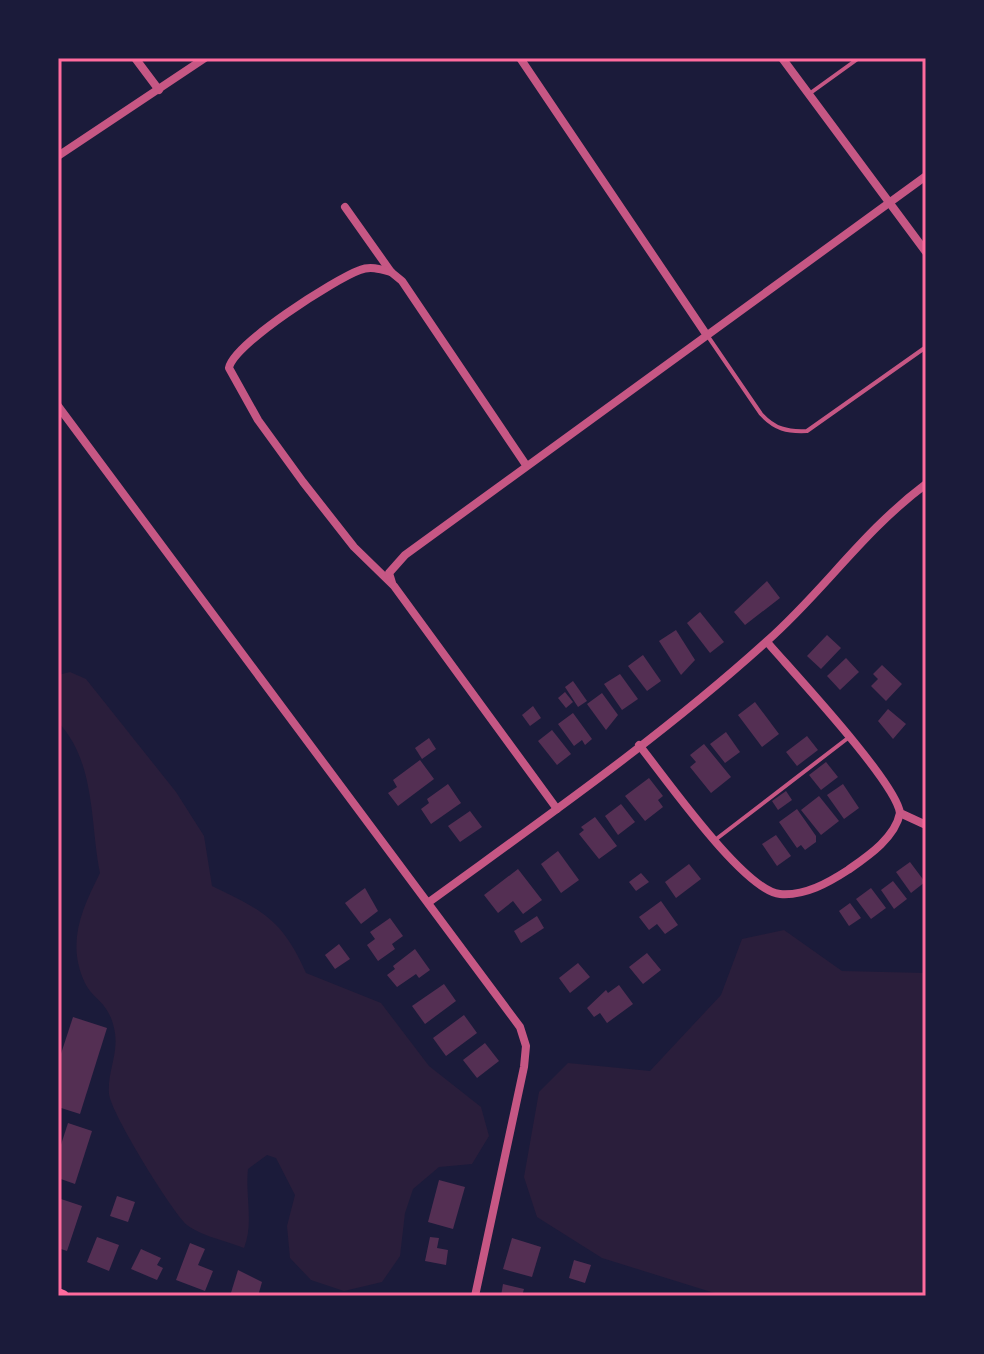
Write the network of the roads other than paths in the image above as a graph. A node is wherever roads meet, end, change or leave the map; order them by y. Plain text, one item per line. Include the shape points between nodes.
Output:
1 (135, 58) edge
2 (205, 58) edge
3 (520, 58) edge
4 (782, 58) edge
5 (859, 58) edge
6 (159, 90) junction
7 (808, 96) junction
8 (58, 156) edge
9 (926, 176) edge
10 (889, 203) junction
11 (345, 207) dead end
12 (926, 252) edge
13 (391, 272) junction
14 (706, 334) junction
15 (926, 347) edge
16 (58, 406) edge
17 (526, 465) junction
18 (926, 484) edge
19 (392, 584) junction
20 (767, 642) junction
21 (848, 738) junction
22 (639, 745) junction
23 (557, 809) junction
24 (900, 813) junction
25 (926, 825) edge
26 (715, 840) junction
27 (429, 902) junction
28 (475, 1296) edge

1 - 6 street
2 - 6 street
3 - 14 street
4 - 7 street
5 - 7 lane
6 - 8 street
7 - 10 street
9 - 10 street
10 - 12 street
10 - 14 street
11 - 13 street
13 - 17 street
13 - 19 street via 368,268 325,289 238,352 229,368 303,482 354,547
14 - 15 lane via 761,414 789,432 807,431
14 - 17 street
16 - 27 street
17 - 19 street via 393,564
18 - 20 street via 857,544
19 - 23 street
20 - 21 street
20 - 22 street
21 - 24 street via 880,775
21 - 26 lane
22 - 23 street
22 - 26 street
23 - 27 street
24 - 25 street
24 - 26 street via 891,834 860,861 819,887 797,894 759,886
27 - 28 street via 514,1017 526,1046

